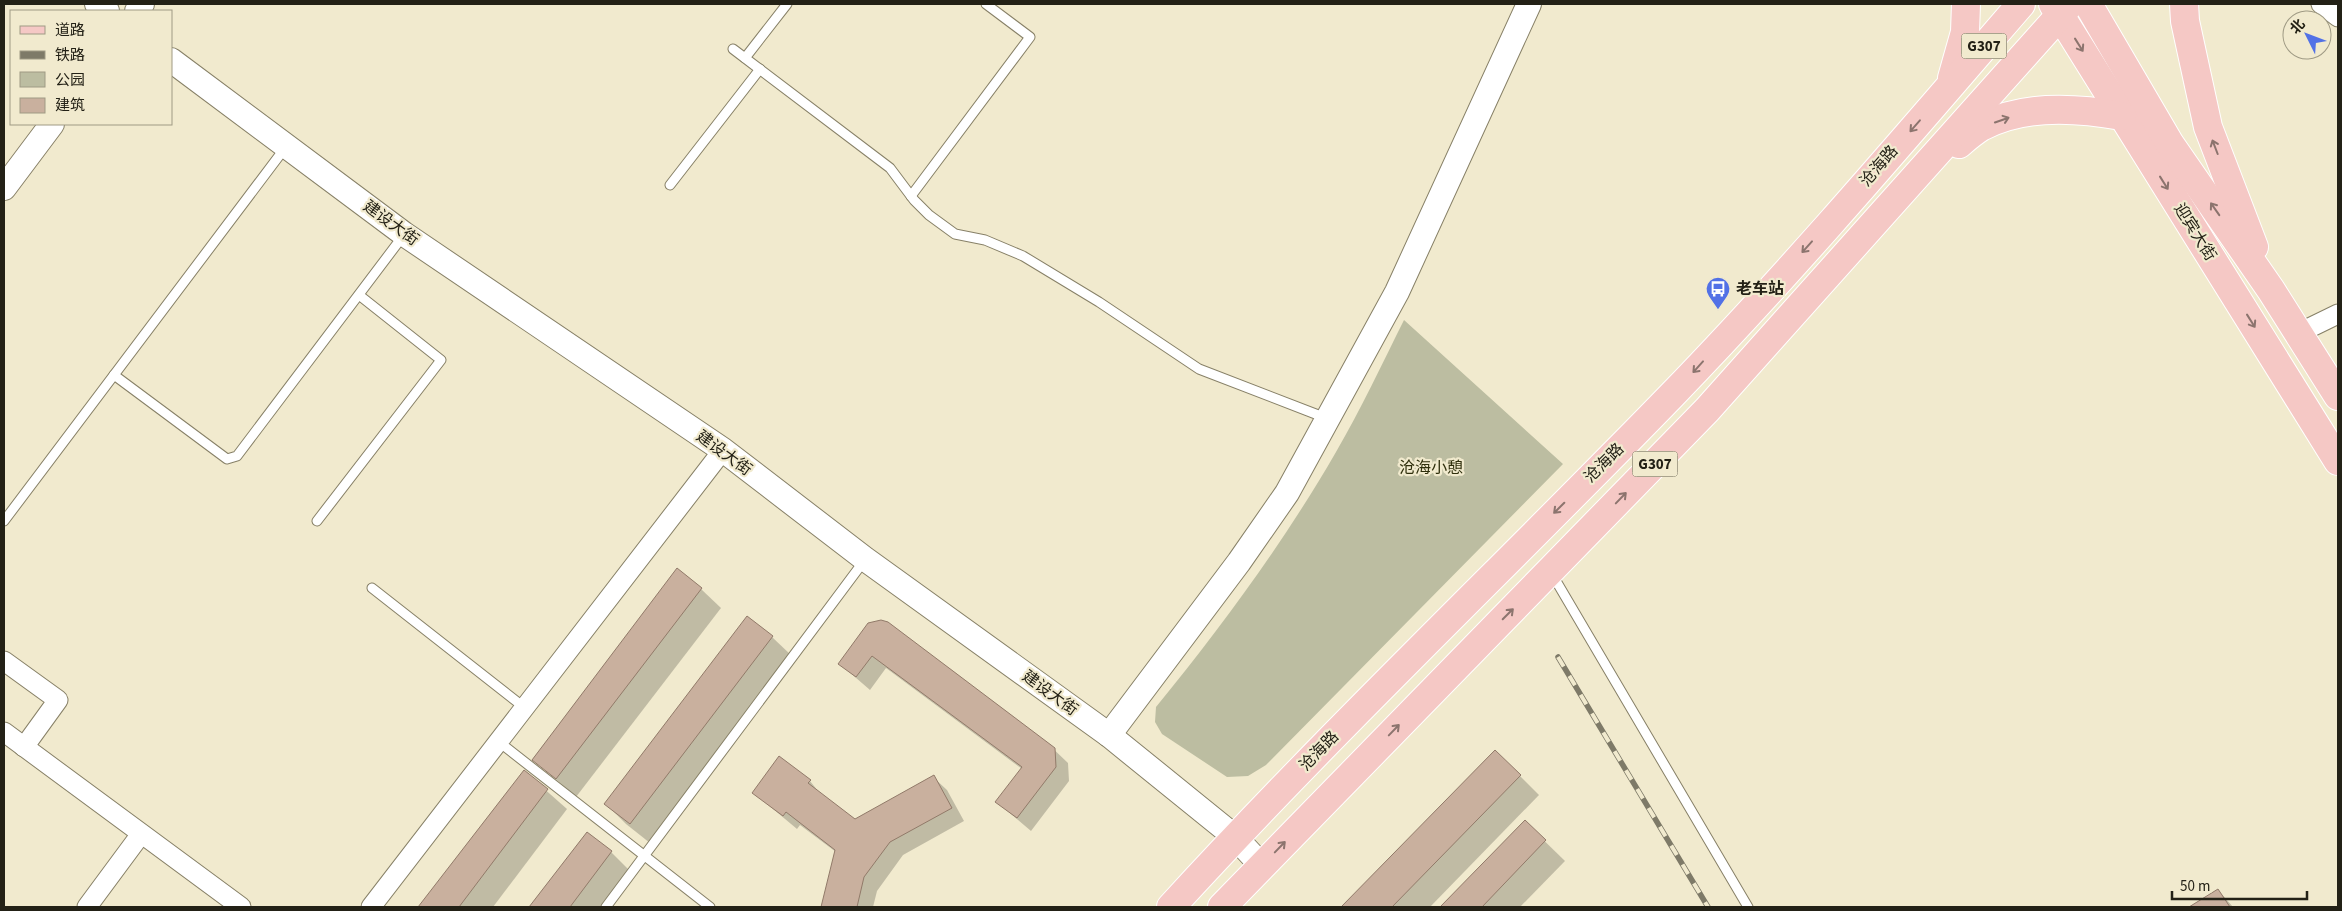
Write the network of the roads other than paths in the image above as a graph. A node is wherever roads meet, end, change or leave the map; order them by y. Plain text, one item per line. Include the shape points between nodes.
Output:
1 (787, 4) edge
2 (986, 4) edge
3 (1527, 4) edge
4 (1966, 4) edge
5 (2021, 4) edge
6 (2088, 4) edge
7 (2184, 4) edge
8 (2321, 4) edge
9 (2061, 8) edge
10 (2338, 17) edge
11 (733, 49) dead end
12 (745, 58) junction
13 (172, 61) edge
14 (760, 70) junction
15 (1947, 89) junction
16 (2122, 116) junction
17 (51, 125) edge
18 (287, 146) junction
19 (1918, 175) junction
20 (670, 185) dead end
21 (4, 188) edge
22 (911, 196) junction
23 (404, 234) junction
24 (2271, 290) junction
25 (359, 295) junction
26 (2338, 314) edge
27 (2299, 334) junction
28 (114, 376) junction
29 (2338, 396) edge
30 (1329, 419) junction
31 (722, 450) junction
32 (2338, 461) edge
33 (4, 521) edge
34 (317, 521) dead end
35 (866, 559) junction
36 (1550, 572) junction
37 (372, 588) dead end
38 (4, 660) edge
39 (526, 708) junction
40 (4, 732) edge
41 (1109, 735) junction
42 (499, 742) junction
43 (24, 747) junction
44 (141, 834) junction
45 (1235, 837) junction
46 (644, 857) junction
47 (1262, 866) junction
48 (87, 907) edge
49 (241, 907) edge
50 (371, 907) edge
51 (606, 907) edge
52 (710, 907) edge
53 (1171, 907) edge
54 (1222, 907) edge
55 (1748, 907) edge

1 - 12 lane
2 - 22 lane via 1030,37
3 - 30 street via 1397,292
4 - 15 main road via 1965,32 1958,64
5 - 15 main road, 沧海路 / G307
24 -> 6 main road, 迎宾大街 via 2170,144
24 -> 7 main road via 2208,127 2184,21
8 - 10 street
9 -> 16 main road, 迎宾大街
9 - 19 main road, G307
11 - 12 lane
12 - 14 lane
13 - 18 street, 建设大街
14 - 20 lane
14 - 22 lane via 890,168
15 -> 45 main road, 沧海路 / G307 via 1674,393
19 -> 16 main road via 1982,127 2014,116 2056,108
16 -> 32 main road, 迎宾大街
17 - 21 street
18 - 23 street, 建设大街
18 - 28 lane
36 -> 19 main road, G307 via 1707,410
22 - 30 lane via 929,215 955,234 985,240 1024,256 1199,369
23 - 25 lane
23 - 31 street, 建设大街
24 - 27 main road, 迎宾大街
25 - 28 lane via 237,456 227,459
25 - 34 lane via 442,360
26 - 27 street
27 - 29 main road, 迎宾大街
28 - 33 lane
30 - 41 street via 1287,493 1261,531
31 - 35 street, 建设大街
31 - 39 street
35 - 41 street, 建设大街
35 - 46 lane
47 -> 36 main road, G307
36 - 55 lane
37 - 39 lane
38 - 43 street via 58,700
39 - 42 street
40 - 43 street
41 - 45 street, 建设大街
42 - 46 lane
42 - 50 street
43 - 44 street
44 - 48 street
44 - 49 street
45 - 47 street, 建设大街
45 - 53 main road, 沧海路 / G307
46 - 51 lane
46 - 52 lane
47 - 54 main road, G307

